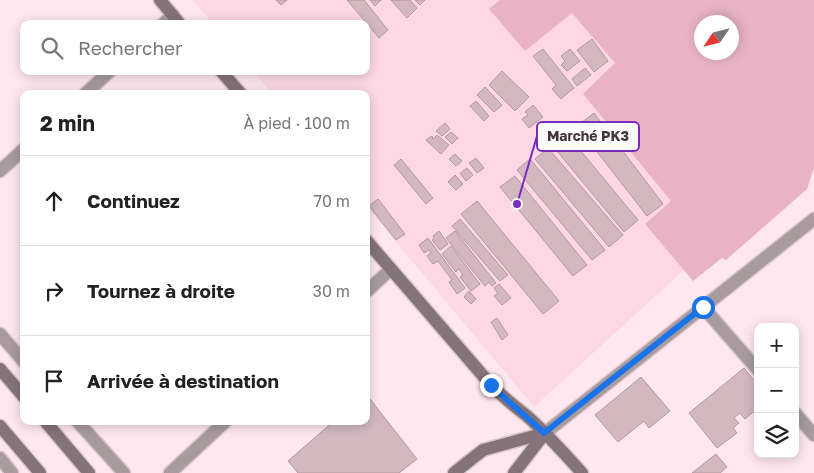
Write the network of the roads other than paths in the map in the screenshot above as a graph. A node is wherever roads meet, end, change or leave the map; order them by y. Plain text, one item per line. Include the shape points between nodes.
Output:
1 (160, 0) edge
2 (177, 19) edge
3 (106, 75) edge
4 (224, 75) edge
5 (89, 90) edge
6 (238, 90) edge
7 (20, 153) edge
8 (0, 171) edge
9 (814, 219) edge
10 (370, 245) edge
11 (391, 269) junction
12 (370, 288) edge
13 (703, 307) junction
14 (0, 334) edge
15 (20, 357) edge
16 (756, 368) edge
17 (0, 369) edge
18 (20, 392) edge
19 (799, 418) edge
20 (48, 425) edge
21 (81, 425) edge
22 (222, 425) edge
23 (0, 426) edge
24 (544, 433) junction
25 (814, 435) edge
26 (0, 458) edge
27 (12, 473) edge
28 (40, 473) edge
29 (89, 473) edge
30 (124, 473) edge
31 (170, 473) edge
32 (454, 473) edge
33 (514, 473) edge
34 (582, 473) edge

1 - 2 street
3 - 5 street
4 - 6 street
7 - 8 street
9 - 13 street
10 - 11 street
11 - 12 street
11 - 24 street via 491,385
13 - 16 street
13 - 24 street
14 - 15 street
17 - 18 street
19 - 25 street
20 - 29 street
21 - 30 street
22 - 31 street
23 - 28 street
24 - 32 street via 483,450
24 - 33 street
24 - 34 street
26 - 27 street

